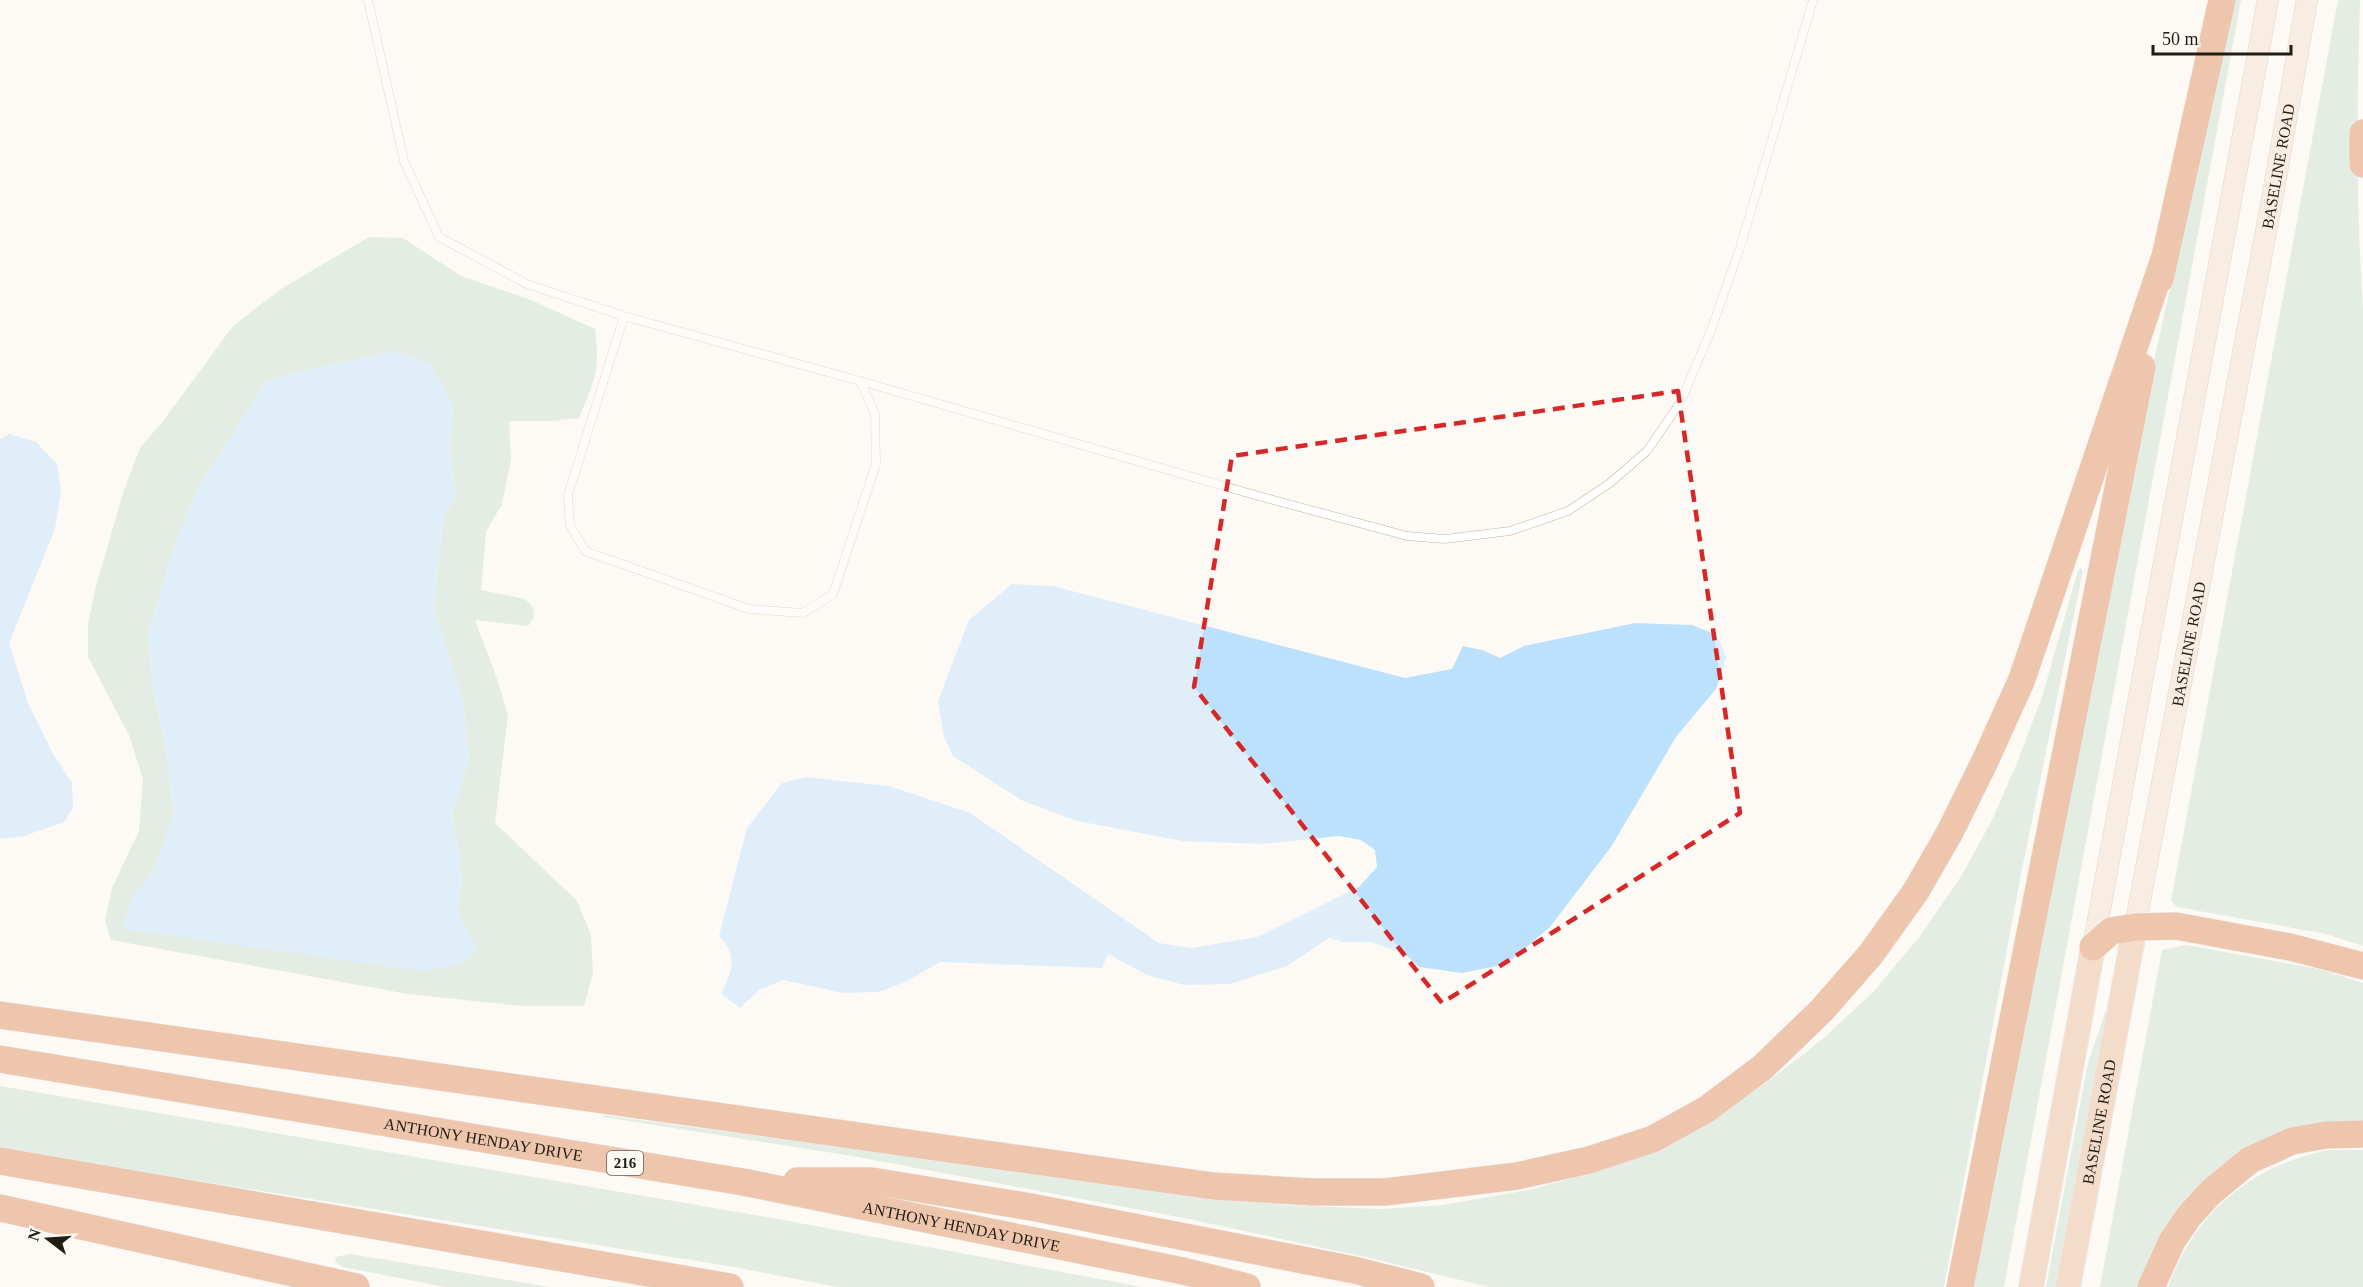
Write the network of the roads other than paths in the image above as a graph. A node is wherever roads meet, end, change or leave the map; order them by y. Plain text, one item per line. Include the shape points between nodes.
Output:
1 (368, 0) edge
2 (1813, 0) edge
3 (2222, 0) edge
4 (2268, 0) edge
5 (2307, 0) edge
6 (2363, 133) edge
7 (2363, 164) edge
8 (2163, 262) junction
9 (624, 316) junction
10 (860, 381) junction
11 (2135, 927) junction
12 (2093, 947) junction
13 (2363, 966) edge
14 (0, 1015) edge
15 (0, 1059) edge
16 (2363, 1134) edge
17 (0, 1161) edge
18 (743, 1182) junction
19 (0, 1208) edge
20 (356, 1287) edge
21 (730, 1287) edge
22 (1247, 1287) edge
23 (1421, 1287) edge
24 (1960, 1287) edge
25 (2031, 1287) edge
26 (2068, 1287) edge
27 (2151, 1287) edge

1 - 9 lane via 404,161 440,237 527,284
2 - 10 lane via 1740,248 1680,403 1647,451 1610,483 1568,511 1510,531 1445,539 1407,536
3 - 8 highway
4 - 12 main road
5 - 11 main road, BASELINE ROAD
6 - 7 highway
8 - 14 highway via 2022,679 1950,832 1916,891 1871,954 1763,1067 1707,1109 1653,1139 1589,1160 1517,1176 1397,1191 1313,1192 1213,1186
8 - 24 highway
9 - 10 lane
9 - 10 lane via 568,495 570,525 585,551 749,609 803,613 833,594 876,464 875,414
11 - 12 highway via 2111,930
11 - 13 highway via 2186,928 2290,947
11 - 26 main road, BASELINE ROAD
12 - 25 main road
15 - 18 highway, ANTHONY HENDAY DRIVE / 216
16 - 27 highway via 2292,1141 2250,1160 2189,1216 2172,1241
17 - 21 highway
18 - 22 highway, ANTHONY HENDAY DRIVE / 216
18 - 23 highway via 872,1181 1031,1207 1354,1270
19 - 20 highway

